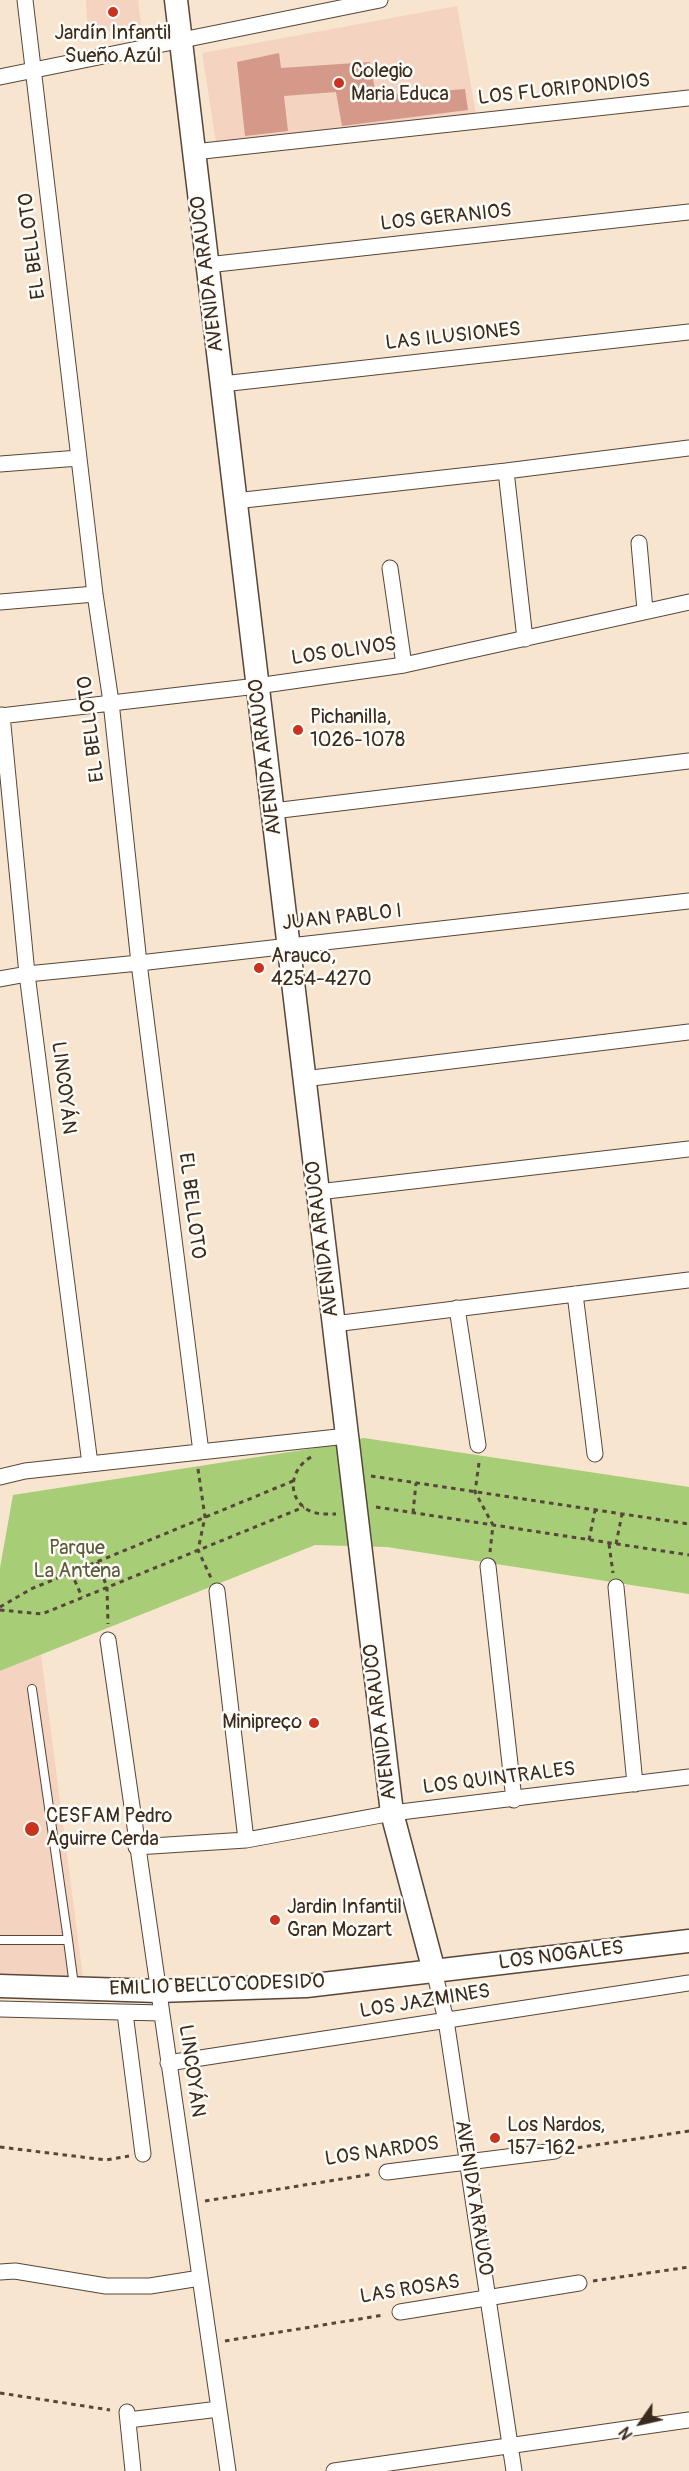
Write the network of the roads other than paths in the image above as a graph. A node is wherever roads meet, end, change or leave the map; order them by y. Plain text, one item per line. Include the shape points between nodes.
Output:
1 (25, 0) edge
2 (176, 0) edge
3 (380, 0) edge
4 (180, 40) junction
5 (33, 70) junction
6 (0, 77) edge
7 (689, 98) edge
8 (194, 152) junction
9 (689, 212) edge
10 (207, 265) junction
11 (689, 332) edge
12 (222, 384) junction
13 (689, 448) edge
14 (79, 458) junction
15 (0, 464) edge
16 (506, 471) junction
17 (235, 501) junction
18 (639, 543) dead end
19 (390, 568) dead end
20 (95, 594) junction
21 (0, 602) edge
22 (689, 602) edge
23 (645, 610) junction
24 (525, 639) junction
25 (405, 665) junction
26 (257, 686) junction
27 (111, 702) junction
28 (1, 716) edge
29 (689, 761) edge
30 (273, 812) junction
31 (689, 901) edge
32 (288, 945) junction
33 (139, 963) junction
34 (27, 974) junction
35 (0, 979) edge
36 (689, 1032) edge
37 (304, 1079) junction
38 (689, 1149) edge
39 (318, 1192) junction
40 (689, 1280) edge
41 (575, 1294) junction
42 (457, 1308) junction
43 (334, 1324) junction
44 (347, 1436) junction
45 (478, 1445) dead end
46 (198, 1453) junction
47 (594, 1454) dead end
48 (90, 1464) junction
49 (0, 1477) edge
50 (488, 1566) road end
51 (616, 1587) road end
52 (217, 1591) road end
53 (108, 1640) road end
54 (32, 1689) dead end
55 (689, 1777) edge
56 (635, 1784) junction
57 (514, 1800) junction
58 (392, 1813) junction
59 (246, 1840) junction
60 (136, 1847) junction
61 (0, 1940) edge
62 (68, 1940) junction
63 (689, 1941) edge
64 (434, 1971) junction
65 (689, 1983) edge
66 (0, 1986) edge
67 (74, 1989) junction
68 (159, 2002) junction
69 (0, 2009) edge
70 (125, 2013) junction
71 (446, 2020) junction
72 (168, 2063) junction
73 (555, 2151) road end
74 (143, 2154) road end
75 (468, 2162) junction
76 (387, 2172) road end
77 (0, 2272) edge
78 (200, 2278) junction
79 (579, 2283) road end
80 (488, 2299) junction
81 (400, 2312) road end
82 (219, 2409) junction
83 (689, 2420) edge
84 (510, 2445) junction
85 (133, 2471) edge
86 (228, 2471) edge
87 (334, 2471) edge
88 (514, 2471) edge

1 - 5 street, EL BELLOTO
2 - 4 street, AVENIDA ARAUCO
3 - 4 street
4 - 5 street
4 - 8 street, AVENIDA ARAUCO
5 - 6 street
5 - 14 street, EL BELLOTO
7 - 8 street, LOS FLORIPONDIOS
8 - 10 street, AVENIDA ARAUCO
9 - 10 street, LOS GERANIOS
10 - 12 street, AVENIDA ARAUCO
11 - 12 street, LAS ILUSIONES
12 - 17 street, AVENIDA ARAUCO
13 - 16 street
14 - 15 street
14 - 20 street, EL BELLOTO
16 - 17 street
16 - 24 street
17 - 26 street, AVENIDA ARAUCO
18 - 23 street
19 - 25 street
20 - 21 street
20 - 27 street, EL BELLOTO
22 - 23 street, LOS OLIVOS
23 - 24 street, LOS OLIVOS
24 - 25 street, LOS OLIVOS
25 - 26 street, LOS OLIVOS
26 - 27 street, LOS OLIVOS
26 - 30 street, AVENIDA ARAUCO
27 - 28 street, LOS OLIVOS
27 - 33 street, EL BELLOTO
28 - 34 street, LINCOYÁN
29 - 30 street
30 - 32 street, AVENIDA ARAUCO
31 - 32 street, JUAN PABLO I
32 - 33 street, JUAN PABLO I
32 - 37 street, AVENIDA ARAUCO
33 - 34 street, JUAN PABLO I
33 - 46 street, EL BELLOTO
34 - 35 street, JUAN PABLO I
34 - 48 street, LINCOYÁN
36 - 37 street
37 - 39 street, AVENIDA ARAUCO
38 - 39 street
39 - 43 street, AVENIDA ARAUCO
40 - 41 street
41 - 42 street
41 - 47 street
42 - 43 street
42 - 45 street
43 - 44 street, AVENIDA ARAUCO
44 - 46 street
44 - 58 street, AVENIDA ARAUCO
46 - 48 street
48 - 49 street
50 - 57 street
51 - 56 street
52 - 59 street
53 - 60 street, LINCOYÁN
54 - 62 lane
55 - 56 street, LOS QUINTRALES
56 - 57 street, LOS QUINTRALES
57 - 58 street, LOS QUINTRALES
58 - 59 street, LOS QUINTRALES
58 - 64 street, AVENIDA ARAUCO
59 - 60 street, LOS QUINTRALES
60 - 68 street, LINCOYÁN
61 - 62 lane
62 - 67 lane
63 - 64 street, LOS NOGALES
64 - 68 street, EMILIO BELLO CODESIDO
64 - 71 street, AVENIDA ARAUCO
65 - 71 street, LOS JAZMINES
66 - 67 street, EMILIO BELLO CODESIDO
67 - 68 street, EMILIO BELLO CODESIDO
68 - 70 street
68 - 72 street, LINCOYÁN
69 - 70 street
70 - 74 street
71 - 72 street, LOS JAZMINES
71 - 75 street, AVENIDA ARAUCO
72 - 78 street, LINCOYÁN
73 - 75 street, LOS NARDOS
75 - 76 street, LOS NARDOS
75 - 80 street, AVENIDA ARAUCO
77 - 78 street via 106,2286 150,2286
78 - 82 street, LINCOYÁN
79 - 80 street, LAS ROSAS
80 - 81 street, LAS ROSAS
80 - 84 street, AVENIDA ARAUCO
82 - 85 street via 128,2416
82 - 86 street, LINCOYÁN
83 - 84 street
84 - 87 street
84 - 88 street, AVENIDA ARAUCO

